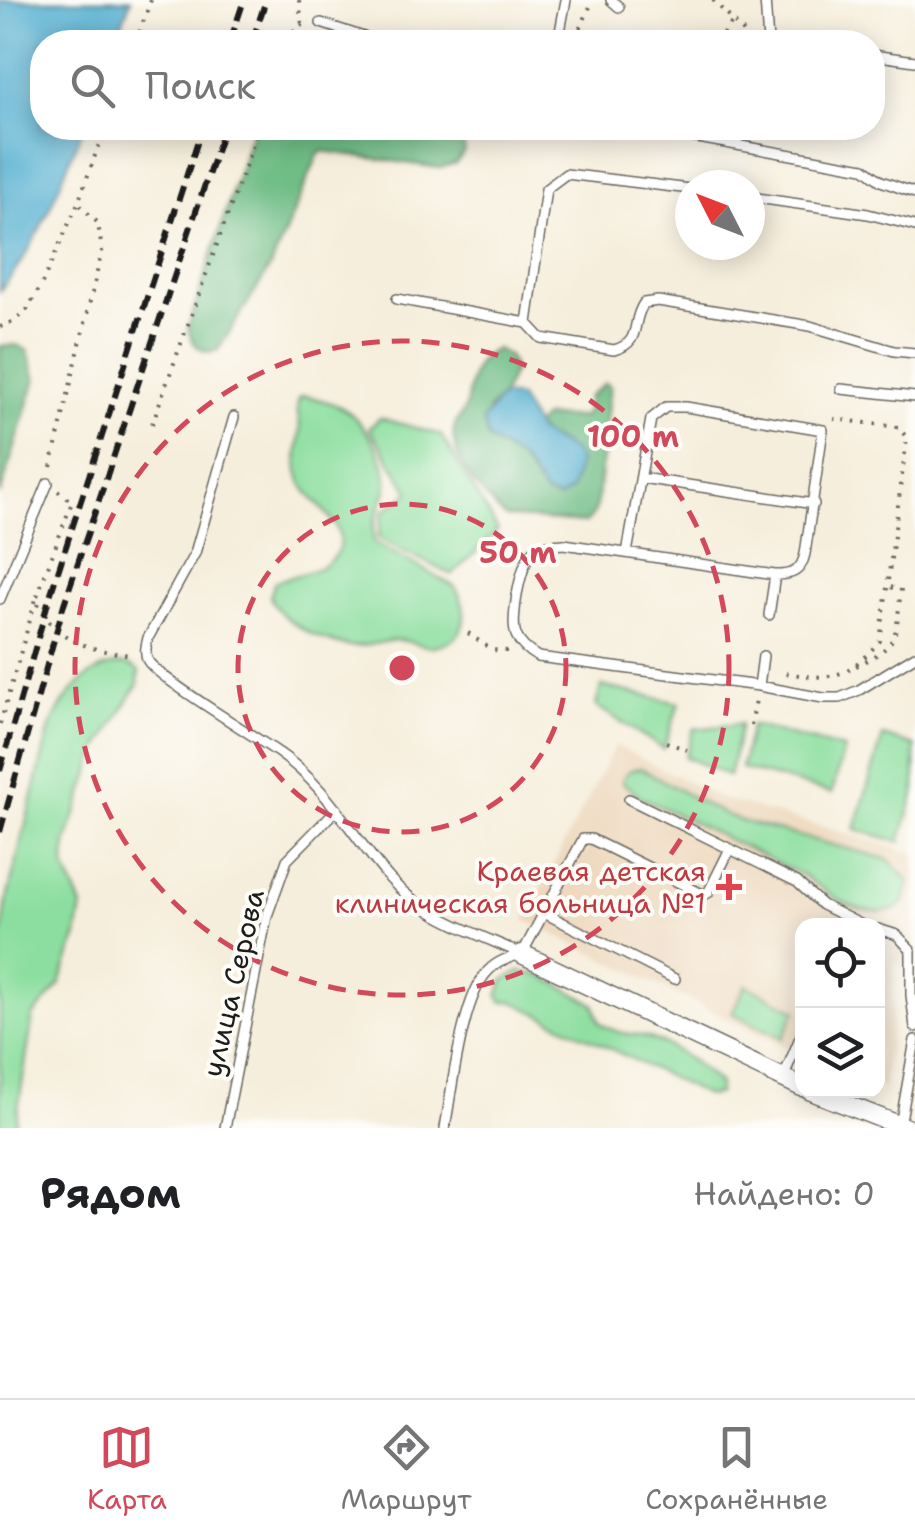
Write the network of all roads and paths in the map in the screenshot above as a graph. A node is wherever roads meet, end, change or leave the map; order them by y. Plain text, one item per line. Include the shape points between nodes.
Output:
1 (151, 0) edge
2 (299, 0) edge
3 (566, 0) edge
4 (593, 0) edge
5 (713, 0) edge
6 (766, 0) edge
7 (733, 22) junction
8 (321, 23) joint
9 (302, 25) junction
10 (140, 30) edge
11 (296, 30) edge
12 (342, 30) edge
13 (560, 30) edge
14 (579, 30) edge
15 (726, 30) edge
16 (741, 30) edge
17 (767, 30) edge
18 (885, 57) edge
19 (915, 61) edge
20 (102, 140) edge
21 (255, 140) edge
22 (729, 140) edge
23 (675, 187) edge
24 (915, 192) edge
25 (765, 199) edge
26 (78, 203) junction
27 (915, 226) edge
28 (397, 298) dead end
29 (527, 323) junction
30 (0, 327) edge
31 (915, 353) edge
32 (841, 389) dead end
33 (915, 397) edge
34 (234, 418) dead end
35 (152, 424) dead end
36 (824, 430) junction
37 (907, 440) junction
38 (915, 440) edge
39 (641, 478) junction
40 (48, 483) junction
41 (814, 504) junction
42 (627, 553) junction
43 (775, 575) junction
44 (888, 587) junction
45 (0, 599) edge
46 (36, 599) junction
47 (769, 615) dead end
48 (468, 634) dead end
49 (492, 650) dead end
50 (764, 656) dead end
51 (915, 656) edge
52 (147, 658) junction
53 (762, 669) junction
54 (847, 670) junction
55 (758, 690) junction
56 (0, 724) edge
57 (751, 725) dead end
58 (666, 742) dead end
59 (687, 750) dead end
60 (629, 799) dead end
61 (337, 809) junction
62 (730, 851) junction
63 (544, 914) junction
64 (848, 918) edge
65 (885, 931) edge
66 (522, 954) junction
67 (675, 979) dead end
68 (915, 1027) edge
69 (915, 1040) edge
70 (795, 1050) edge
71 (783, 1078) junction
72 (795, 1083) edge
73 (830, 1098) edge
74 (902, 1127) edge
75 (225, 1128) edge
76 (444, 1128) edge

1 - 10 path
2 - 9 path
3 - 13 lane
4 - 14 path
5 - 7 path
6 - 17 lane
7 - 15 path
7 - 16 path
8 - 9 path
8 - 12 lane
9 - 11 path
18 - 19 lane
20 - 26 path
21 - 35 path
22 - 24 lane via 864,168
23 - 29 lane via 566,174 554,180 546,189
25 - 27 lane
26 - 30 path via 27,310
26 - 40 path via 98,223 102,251
28 - 29 lane
29 - 31 lane via 541,338 614,350 632,339 639,309 658,301 810,326
32 - 33 lane
34 - 52 lane via 194,553 148,638
36 - 37 path via 830,418 898,427
36 - 39 lane via 666,407 651,419
36 - 41 lane
37 - 38 path
37 - 44 path
39 - 41 lane
39 - 42 lane
40 - 45 lane
40 - 46 path via 72,502
41 - 43 lane via 801,566
42 - 43 lane
42 - 55 lane via 564,544 535,549 524,563 513,623 521,644 538,657
43 - 47 lane
44 - 54 path via 880,641
44 - 54 path via 901,588 893,642
46 - 52 path via 44,617 72,643
46 - 56 path
48 - 49 path
50 - 53 lane
51 - 55 lane via 840,698
52 - 61 lane via 300,768
53 - 54 path via 823,680
53 - 55 lane
55 - 57 path
58 - 59 path
60 - 62 lane
61 - 66 lane via 410,896
61 - 75 lane, улица Серова via 286,860 266,916
62 - 63 lane via 704,895 583,839
62 - 64 lane via 796,882
63 - 66 lane
63 - 67 lane
65 - 68 lane via 912,950
66 - 71 street
66 - 76 lane via 487,971 475,991
69 - 74 lane
70 - 71 lane
71 - 72 street
73 - 74 street

